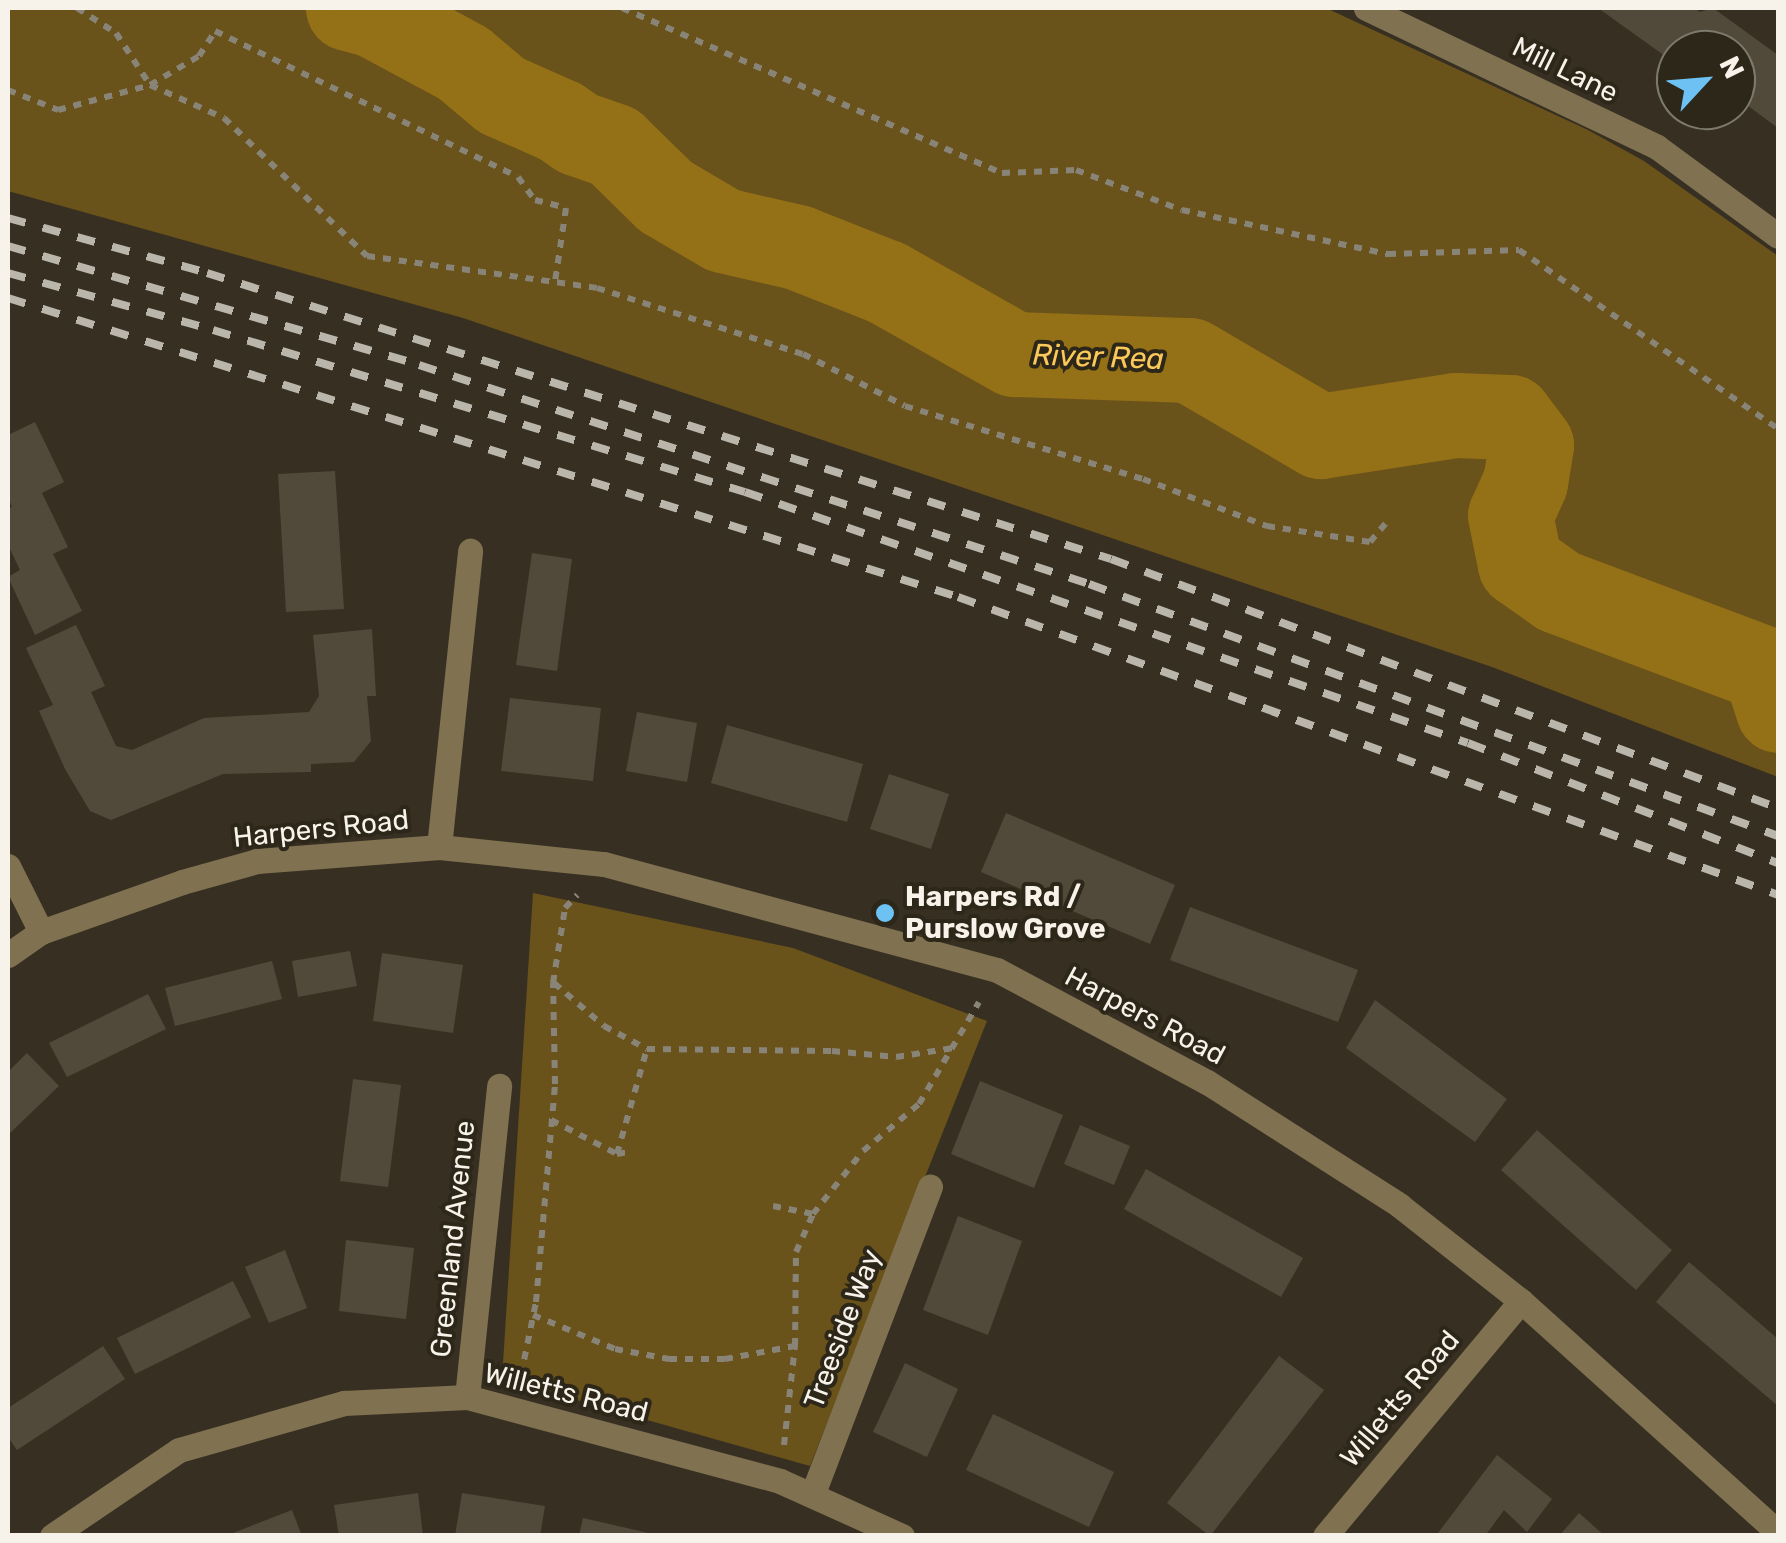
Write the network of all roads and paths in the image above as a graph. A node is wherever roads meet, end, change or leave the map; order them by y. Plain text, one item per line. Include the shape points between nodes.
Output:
1 (77, 8) edge
2 (622, 8) edge
3 (1366, 8) edge
4 (150, 85) junction
5 (8, 90) edge
6 (1778, 236) edge
7 (555, 282) junction
8 (1778, 428) edge
9 (1390, 518) dead end
10 (470, 551) dead end
11 (440, 846) junction
12 (604, 864) junction
13 (8, 866) edge
14 (41, 932) junction
15 (8, 955) edge
16 (997, 970) junction
17 (554, 983) junction
18 (952, 1048) junction
19 (647, 1050) junction
20 (499, 1086) dead end
21 (551, 1120) junction
22 (628, 1152) dead end
23 (617, 1154) junction
24 (930, 1188) dead end
25 (773, 1206) dead end
26 (813, 1214) junction
27 (1522, 1302) junction
28 (534, 1314) junction
29 (796, 1346) junction
30 (467, 1397) junction
31 (515, 1408) junction
32 (780, 1481) junction
33 (814, 1492) junction
34 (1778, 1532) edge
35 (52, 1536) edge
36 (902, 1536) edge
37 (1325, 1536) edge

1 - 4 path via 116,33
2 - 8 path via 1002,174 1076,170 1182,210 1388,254 1519,250
3 - 6 street, Mill Lane via 1657,147
4 - 5 path via 58,110
4 - 7 path via 224,118 367,256
4 - 7 path via 200,56 215,32 362,98 518,177 534,200 566,208
7 - 9 path via 596,288 803,354 906,406 1143,479 1267,526 1370,542
10 - 11 street
11 - 12 street, Harpers Road
11 - 14 street, Harpers Road via 257,861
12 - 16 street, Harpers Road
12 - 17 path via 565,908
13 - 14 street
14 - 15 street, Harpers Road
16 - 18 path
16 - 27 street, Harpers Road via 1208,1082 1399,1205
17 - 19 path via 604,1026
17 - 21 path
18 - 19 path via 896,1056
18 - 26 path via 919,1104 863,1150
19 - 23 path
20 - 30 street, Greenland Avenue
21 - 23 path
21 - 28 path
22 - 23 path
24 - 33 street, Treeside Way
25 - 26 path
26 - 29 path via 796,1252
27 - 34 street, Harpers Road
27 - 37 street, Willetts Road
28 - 29 path via 615,1349 669,1359 725,1359
28 - 31 path
29 - 32 path
30 - 31 street, Willetts Road
30 - 35 street, Willetts Road via 344,1402 178,1450
31 - 32 street, Willetts Road
32 - 33 street, Willetts Road
33 - 36 street, Willetts Road

